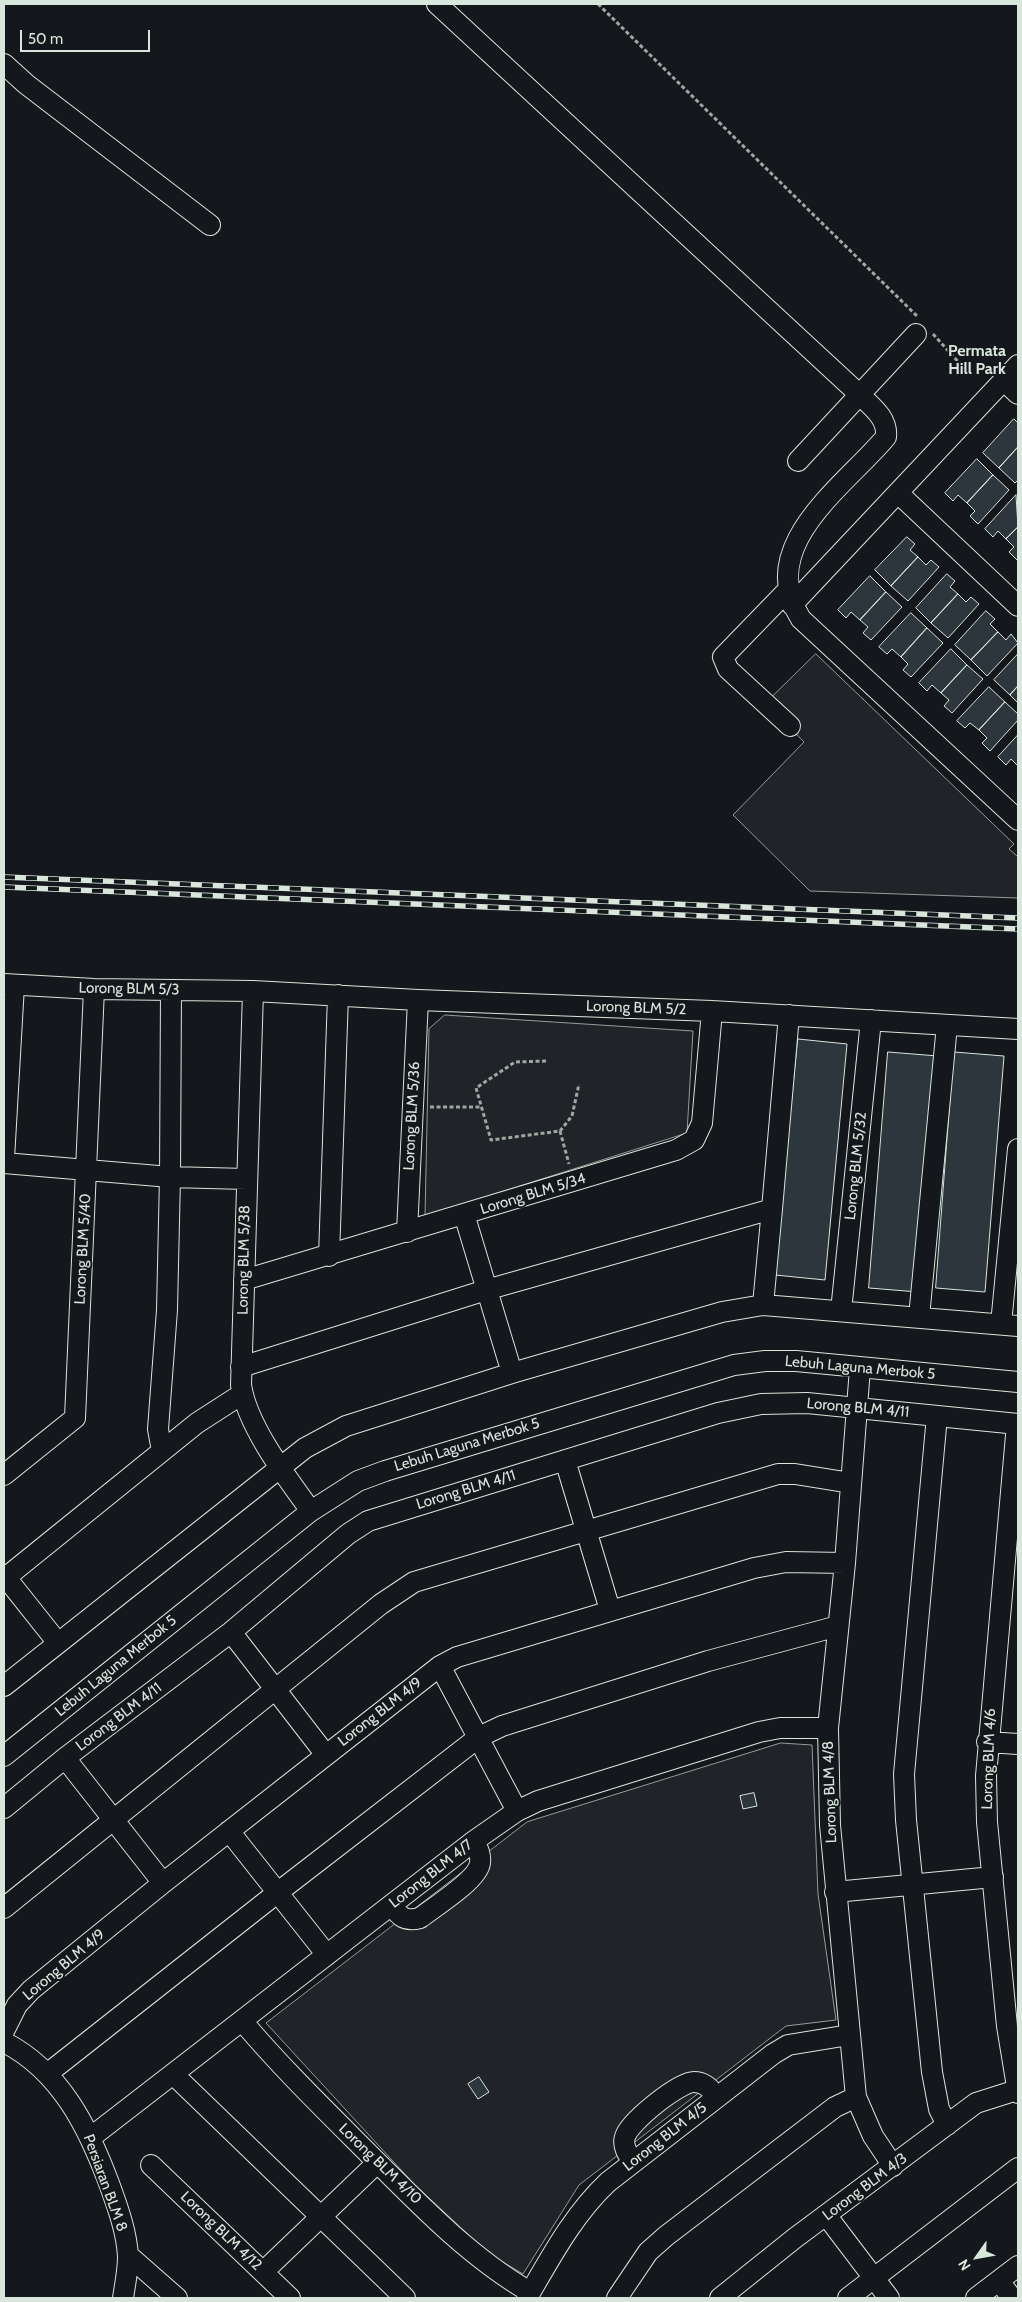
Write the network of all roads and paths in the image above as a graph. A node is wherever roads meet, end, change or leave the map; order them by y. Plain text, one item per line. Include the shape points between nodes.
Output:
1 (436, 4) edge
2 (598, 4) edge
3 (4, 64) edge
4 (210, 225) dead end
5 (923, 329) junction
6 (961, 365) dead end
7 (1018, 365) edge
8 (1011, 387) edge
9 (860, 395) junction
10 (798, 462) dead end
11 (898, 493) junction
12 (790, 598) junction
13 (1018, 606) edge
14 (790, 726) dead end
15 (1018, 820) edge
16 (9, 985) edge
17 (94, 989) junction
18 (171, 990) junction
19 (253, 991) junction
20 (338, 995) junction
21 (418, 1000) junction
22 (712, 1011) junction
23 (789, 1015) junction
24 (871, 1020) junction
25 (947, 1025) junction
26 (1018, 1029) edge
27 (546, 1061) dead end
28 (579, 1084) dead end
29 (412, 1107) junction
30 (482, 1108) junction
31 (560, 1131) junction
32 (1018, 1149) edge
33 (4, 1159) edge
34 (4, 1163) edge
35 (86, 1171) junction
36 (170, 1177) junction
37 (246, 1180) junction
38 (574, 1182) junction
39 (772, 1209) junction
40 (464, 1214) junction
41 (407, 1232) junction
42 (329, 1256) junction
43 (244, 1280) junction
44 (486, 1290) junction
45 (763, 1305) junction
46 (841, 1311) junction
47 (919, 1317) junction
48 (1010, 1325) edge
49 (241, 1367) junction
50 (860, 1368) junction
51 (512, 1373) junction
52 (1018, 1382) edge
53 (242, 1394) junction
54 (857, 1408) junction
55 (937, 1416) junction
56 (1018, 1424) edge
57 (162, 1451) junction
58 (564, 1460) junction
59 (280, 1468) junction
60 (4, 1474) edge
61 (851, 1483) junction
62 (310, 1511) junction
63 (586, 1532) junction
64 (845, 1563) junction
65 (4, 1577) edge
66 (610, 1610) junction
67 (838, 1626) junction
68 (231, 1632) junction
69 (58, 1643) junction
70 (440, 1666) junction
71 (4, 1686) edge
72 (275, 1690) junction
73 (828, 1728) junction
74 (479, 1737) junction
75 (987, 1742) junction
76 (1018, 1744) edge
77 (326, 1755) junction
78 (4, 1756) edge
79 (64, 1758) junction
80 (4, 1808) edge
81 (518, 1811) junction
82 (114, 1820) junction
83 (229, 1831) junction
84 (474, 1841) junction
85 (993, 1877) junction
86 (163, 1883) junction
87 (914, 1887) junction
88 (277, 1892) junction
89 (835, 1892) junction
90 (391, 1905) junction
91 (4, 1908) edge
92 (327, 1955) junction
93 (243, 2022) junction
94 (4, 2031) edge
95 (849, 2035) junction
96 (4, 2042) edge
97 (47, 2074) junction
98 (174, 2075) junction
99 (1018, 2092) edge
100 (717, 2096) junction
101 (856, 2097) junction
102 (947, 2125) junction
103 (90, 2138) junction
104 (633, 2162) junction
105 (377, 2163) junction
106 (151, 2165) dead end
107 (893, 2166) junction
108 (1018, 2168) edge
109 (826, 2215) junction
110 (320, 2216) junction
111 (128, 2255) junction
112 (1018, 2266) edge
113 (263, 2272) junction
114 (874, 2278) junction
115 (999, 2281) junction
116 (529, 2295) edge
117 (123, 2298) edge
118 (177, 2298) edge
119 (290, 2298) edge
120 (405, 2298) edge
121 (617, 2298) edge
122 (720, 2298) edge
123 (848, 2298) edge
124 (889, 2298) edge
125 (976, 2298) edge
126 (1012, 2298) edge

1 - 9 street
2 - 5 path
3 - 4 street
5 - 6 path
5 - 9 street
7 - 8 street
8 - 11 street
9 - 10 street
9 - 12 street via 884,420 886,437 810,517 798,537 788,566
11 - 12 street
11 - 13 street
12 - 14 street via 723,657 728,669
12 - 15 street via 801,619
16 - 17 street, Lorong BLM 5/3
16 - 33 street
17 - 18 street, Lorong BLM 5/3
17 - 35 street, Lorong BLM 5/40
18 - 19 street, Lorong BLM 5/3
18 - 36 street
19 - 20 street, Lorong BLM 5/2
19 - 37 street, Lorong BLM 5/38
20 - 21 street, Lorong BLM 5/2
20 - 42 street
21 - 22 street, Lorong BLM 5/2
21 - 29 street, Lorong BLM 5/36
22 - 23 street, Lorong BLM 5/2
22 - 38 street, Lorong BLM 5/34 via 702,1123 694,1140 676,1150
23 - 24 street, Lorong BLM 5/2
23 - 39 street
24 - 25 street, Lorong BLM 5/2
24 - 46 street, Lorong BLM 5/32
25 - 26 street, Lorong BLM 5/2
25 - 47 street
27 - 30 path via 515,1062 476,1088
28 - 31 path via 572,1116
29 - 30 path
29 - 41 street, Lorong BLM 5/36
30 - 31 path via 491,1140
31 - 38 path
32 - 48 street
34 - 35 street
35 - 36 street
35 - 60 street, Lorong BLM 5/40 via 76,1418
36 - 37 street
36 - 57 street via 167,1310 158,1429
37 - 43 street, Lorong BLM 5/38
38 - 40 street, Lorong BLM 5/34
39 - 44 street
39 - 45 street
40 - 41 street, Lorong BLM 5/34
40 - 44 street
41 - 42 street, Lorong BLM 5/34
42 - 43 street, Lorong BLM 5/34
43 - 49 street, Lorong BLM 5/38
44 - 49 street
44 - 51 street
45 - 46 street
45 - 51 street via 722,1312
46 - 47 street
47 - 48 street
49 - 53 street, Lorong BLM 5/38
50 - 52 street, Lebuh Laguna Merbok 5
50 - 54 street, Lorong BLM 4/8
50 - 62 street, Lebuh Laguna Merbok 5 via 796,1361 734,1365 385,1471 358,1481
51 - 59 street via 346,1426 305,1448
53 - 57 street
53 - 59 street, Lorong BLM 5/38
54 - 55 street, Lorong BLM 4/11
54 - 58 street, Lorong BLM 4/11 via 807,1403 761,1404
54 - 61 street, Lorong BLM 4/8
55 - 56 street, Lorong BLM 4/11
55 - 87 street via 904,1774
56 - 75 street, Lorong BLM 4/6
57 - 65 street
58 - 63 street
58 - 68 street, Lorong BLM 4/11 via 368,1521
59 - 62 street, Lorong BLM 5/38
59 - 69 street
61 - 63 street via 778,1474
61 - 64 street, Lorong BLM 4/8
62 - 78 street, Lebuh Laguna Merbok 5
63 - 66 street
63 - 72 street via 414,1582 381,1604
64 - 66 street, Lorong BLM 4/9 via 786,1562 754,1568
64 - 67 street, Lorong BLM 4/8
65 - 69 street
66 - 70 street, Lorong BLM 4/9 via 458,1657
67 - 73 street, Lorong BLM 4/8
67 - 74 street via 690,1667 502,1726
68 - 72 street
68 - 79 street, Lorong BLM 4/11
69 - 71 street
70 - 74 street
70 - 77 street, Lorong BLM 4/9
72 - 77 street
72 - 82 street
73 - 81 street, Lorong BLM 4/7 via 780,1728 759,1732 538,1801
73 - 89 street, Lorong BLM 4/8
74 - 81 street
74 - 88 street
75 - 76 street
75 - 85 street, Lorong BLM 4/6 via 987,1813
77 - 83 street, Lorong BLM 4/9
79 - 80 street, Lorong BLM 4/11
79 - 82 street
81 - 84 street, Lorong BLM 4/7
82 - 86 street
82 - 91 street
83 - 86 street, Lorong BLM 4/9
83 - 88 street
84 - 90 street, Lorong BLM 4/7
84 - 90 street via 480,1851 480,1865 475,1876 420,1918 400,1917
85 - 87 street
85 - 99 street, Lorong BLM 4/6 via 1007,2026
86 - 94 street, Lorong BLM 4/9 via 31,1990 17,2005
87 - 89 street
87 - 102 street via 932,2072
88 - 92 street
88 - 97 street
89 - 95 street, Lorong BLM 4/8
90 - 92 street, Lorong BLM 4/7
92 - 93 street, Lorong BLM 4/7
93 - 98 street, Lorong BLM 4/7
93 - 105 street, Lorong BLM 4/10
95 - 100 street, Lorong BLM 4/5 via 788,2045
95 - 101 street, Lorong BLM 4/8
96 - 97 street, Persiaran BLM 8
97 - 103 street, Persiaran BLM 8 via 73,2107
98 - 103 street, Lorong BLM 4/7
98 - 110 street
99 - 102 street, Lorong BLM 4/3 via 976,2103
100 - 104 street, Lorong BLM 4/5
100 - 104 street via 705,2084 693,2082 677,2087 632,2124 624,2137 626,2150
101 - 107 street, Lorong BLM 4/8 via 873,2136
101 - 121 street via 835,2107 666,2236 648,2252
102 - 107 street, Lorong BLM 4/3
103 - 111 street, Persiaran BLM 8 via 119,2212
104 - 116 street, Lorong BLM 4/5 via 590,2199
105 - 110 street
105 - 116 street, Lorong BLM 4/10 via 467,2247
106 - 113 street, Lorong BLM 4/12
107 - 109 street, Lorong BLM 4/3
108 - 114 street
109 - 114 street
109 - 122 street, Lorong BLM 4/3
110 - 113 street
110 - 120 street
111 - 117 street, Persiaran BLM 8
111 - 118 street
112 - 115 street
113 - 119 street, Lorong BLM 4/12
114 - 123 street
114 - 124 street
115 - 125 street
115 - 126 street

